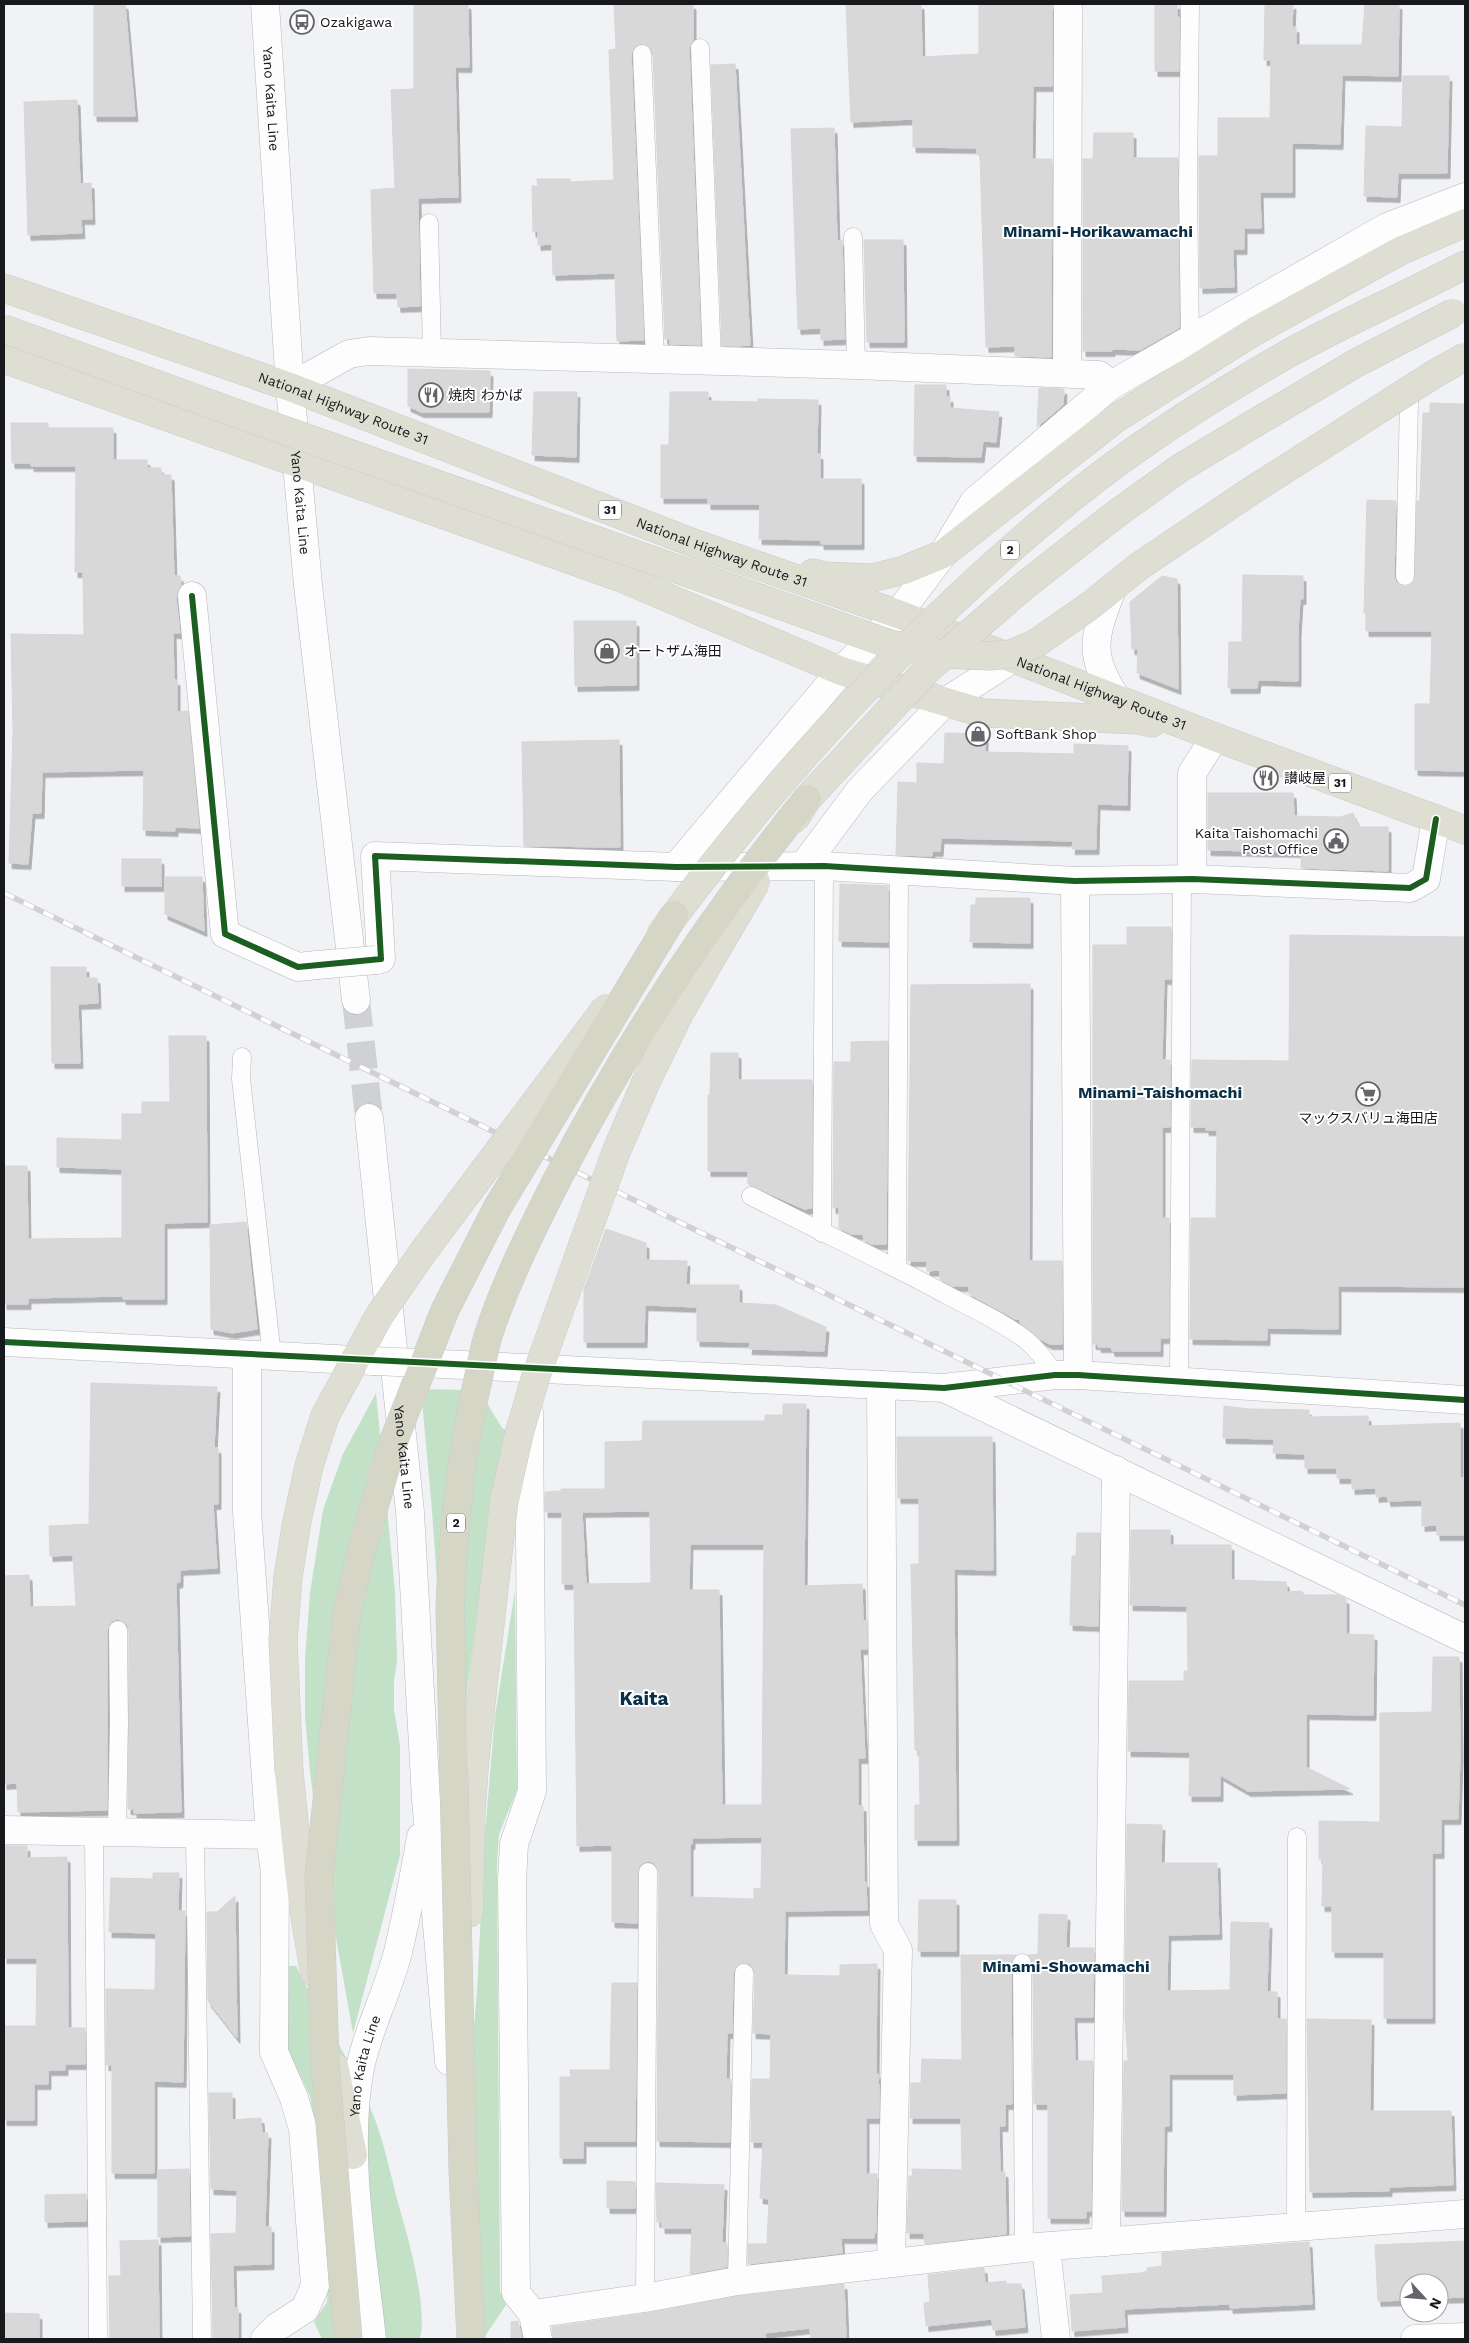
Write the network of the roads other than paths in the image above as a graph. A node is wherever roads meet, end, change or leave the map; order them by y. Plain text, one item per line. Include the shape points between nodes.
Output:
1 (265, 4) edge
2 (1068, 4) edge
3 (1190, 4) edge
4 (700, 48) dead end
5 (642, 54) dead end
6 (1465, 196) edge
7 (430, 223) dead end
8 (1465, 223) edge
9 (853, 237) dead end
10 (1465, 265) edge
11 (4, 288) edge
12 (1465, 308) edge
13 (4, 329) edge
14 (1190, 340) junction
15 (432, 353) junction
16 (1465, 357) edge
17 (4, 359) edge
18 (655, 360) junction
19 (712, 361) junction
20 (856, 365) junction
21 (1465, 370) edge
22 (1067, 373) junction
23 (1111, 385) junction
24 (290, 387) junction
25 (1409, 402) junction
26 (298, 465) junction
27 (696, 544) junction
28 (943, 554) junction
29 (1405, 576) dead end
30 (1111, 592) junction
31 (192, 596) dead end
32 (898, 614) junction
33 (1014, 659) junction
34 (841, 671) junction
35 (1118, 700) junction
36 (945, 702) junction
37 (1215, 737) junction
38 (807, 799) junction
39 (1436, 819) junction
40 (1465, 830) edge
41 (676, 866) junction
42 (814, 866) junction
43 (899, 871) junction
44 (1187, 879) junction
45 (1075, 881) junction
46 (674, 915) junction
47 (356, 1000) tunnel mouth
48 (242, 1058) dead end
49 (369, 1118) tunnel mouth
50 (751, 1196) dead end
51 (822, 1233) junction
52 (897, 1268) junction
53 (4, 1342) edge
54 (260, 1355) junction
55 (529, 1368) junction
56 (1067, 1375) junction
57 (1179, 1382) junction
58 (881, 1385) junction
59 (944, 1388) junction
60 (1465, 1400) edge
61 (1116, 1470) junction
62 (118, 1630) dead end
63 (1465, 1639) edge
64 (426, 1799) junction
65 (4, 1830) edge
66 (105, 1833) junction
67 (195, 1834) junction
68 (270, 1835) junction
69 (1297, 1837) dead end
70 (648, 1872) dead end
71 (1022, 1962) dead end
72 (744, 1973) dead end
73 (453, 2104) junction
74 (353, 2155) junction
75 (1465, 2214) edge
76 (1296, 2227) junction
77 (1106, 2242) junction
78 (1035, 2247) junction
79 (891, 2263) junction
80 (737, 2281) junction
81 (645, 2298) junction
82 (535, 2326) edge
83 (1465, 2337) edge
84 (98, 2339) edge
85 (202, 2339) edge
86 (265, 2339) edge
87 (348, 2339) edge
88 (372, 2339) edge
89 (460, 2339) edge
90 (471, 2339) edge
91 (1056, 2339) edge
92 (1415, 2339) edge

1 - 24 street, Yano Kaita Line
2 - 22 street
3 - 14 lane
4 - 19 lane
5 - 18 lane
6 - 14 street via 1387,226
7 - 15 lane
8 - 28 highway via 1400,251 1255,331 1115,419
9 - 20 lane
10 - 46 highway, 2, bridge via 1278,359 1151,438 1024,538 964,591 830,725 774,788
11 - 24 highway, National Highway Route 31 / 31
12 - 38 highway, 2, bridge via 1348,368 1180,468 1112,517 1024,586 927,670
13 - 16 highway, bridge via 890,644 942,654 981,656 1011,654 1035,644 1138,567 1251,491
14 - 23 street
15 - 18 street
15 - 24 street via 369,351 349,354
17 - 26 highway, National Highway Route 31 / 31
18 - 19 street
19 - 20 street
20 - 22 street
21 - 25 street
22 - 23 street via 1099,375
23 - 28 street via 974,502
24 - 26 street, Yano Kaita Line
24 - 27 highway, National Highway Route 31 / 31
25 - 29 lane
25 - 30 street via 1327,448
26 - 34 highway, National Highway Route 31 / 31 via 619,577
26 - 47 street, Yano Kaita Line via 308,586
27 - 28 highway via 824,576 872,578 904,570
27 - 32 highway, National Highway Route 31 / 31
28 - 32 street
30 - 33 street
30 - 35 street via 1098,626 1097,655 1106,682
31 - 41 street, bridge via 225,934 298,967 381,959 375,856
32 - 33 highway, National Highway Route 31 / 31
32 - 34 street
33 - 35 highway, National Highway Route 31 / 31
33 - 36 street
34 - 36 highway, National Highway Route 31 / 31
34 - 41 street
35 - 37 highway, National Highway Route 31 / 31
36 - 37 highway, National Highway Route 31 / 31 via 983,713 1138,720
36 - 42 street via 860,790
37 - 39 highway, National Highway Route 31 / 31
37 - 44 street via 1192,773
38 - 73 highway, bridge via 680,1012 646,1082 616,1152 538,1370 519,1434 504,1501 476,1757 471,1812 468,1989
38 - 90 highway, 2, bridge via 732,897 640,1034 584,1129 522,1249 488,1336 467,1427 450,1609 463,2170
39 - 40 highway, National Highway Route 31 / 31
39 - 44 street via 1426,879 1410,888
41 - 42 street
42 - 43 street
42 - 51 lane
43 - 45 street
43 - 52 lane
44 - 45 street
44 - 57 lane
45 - 56 street
46 - 74 highway, bridge via 379,1316 325,1416 309,1466 296,1521 283,1640 289,1772 307,1936
46 - 87 highway, 2, bridge via 497,1208 445,1310 392,1445 346,1612 319,1876 325,2063
48 - 54 lane
49 - 64 street, Yano Kaita Line via 410,1512
50 - 51 lane
51 - 52 lane
52 - 56 lane via 1026,1340
53 - 54 street
54 - 55 street, bridge
54 - 68 street via 247,1511
55 - 58 street
55 - 82 street via 532,1792 514,1844 512,1880 516,2293
56 - 57 street
56 - 59 street
57 - 60 street
58 - 59 street
58 - 79 street via 884,1924 898,1950
59 - 61 street
61 - 63 street
61 - 77 street
62 - 66 lane via 119,1722
64 - 73 street, Yano Kaita Line
64 - 74 street, Yano Kaita Line via 397,1954 360,2068
65 - 66 street
66 - 67 street
66 - 84 lane
67 - 68 street
67 - 85 lane
68 - 86 street via 276,1873 274,2052 294,2098 303,2129 315,2286 305,2309
69 - 76 lane
70 - 81 lane
71 - 78 lane
72 - 80 lane
73 - 89 street, Yano Kaita Line via 453,2208
74 - 88 street, Yano Kaita Line
75 - 76 street
76 - 77 street
77 - 78 street
78 - 79 street
78 - 91 street
79 - 80 street
80 - 81 street
81 - 82 street
83 - 92 street

